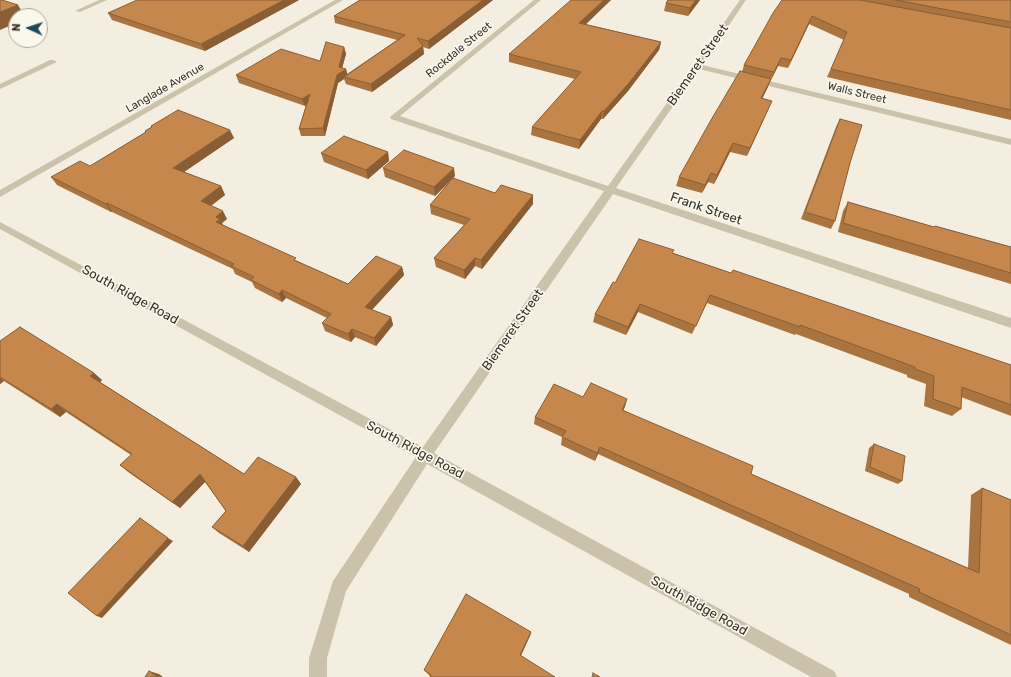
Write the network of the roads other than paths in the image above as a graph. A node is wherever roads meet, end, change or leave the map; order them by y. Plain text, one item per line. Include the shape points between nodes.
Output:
1 (104, 0) edge
2 (340, 0) edge
3 (538, 0) edge
4 (744, 0) edge
5 (78, 11) dead end
6 (53, 62) dead end
7 (697, 66) junction
8 (0, 87) edge
9 (394, 117) joint
10 (1011, 142) edge
11 (610, 190) junction
12 (0, 194) edge
13 (0, 224) edge
14 (1011, 323) edge
15 (425, 455) junction
16 (318, 677) edge
17 (828, 677) edge

1 - 5 street
2 - 12 street, Langlade Avenue
3 - 9 street, Rockdale Street
4 - 7 street, Biemeret Street
6 - 8 street
7 - 10 street, Walls Street
7 - 11 street, Biemeret Street
9 - 11 street, Frank Street
11 - 14 street, Frank Street
11 - 15 street, Biemeret Street
13 - 15 street, South Ridge Road
15 - 16 street, Biemeret Street via 339,587 318,658
15 - 17 street, South Ridge Road

